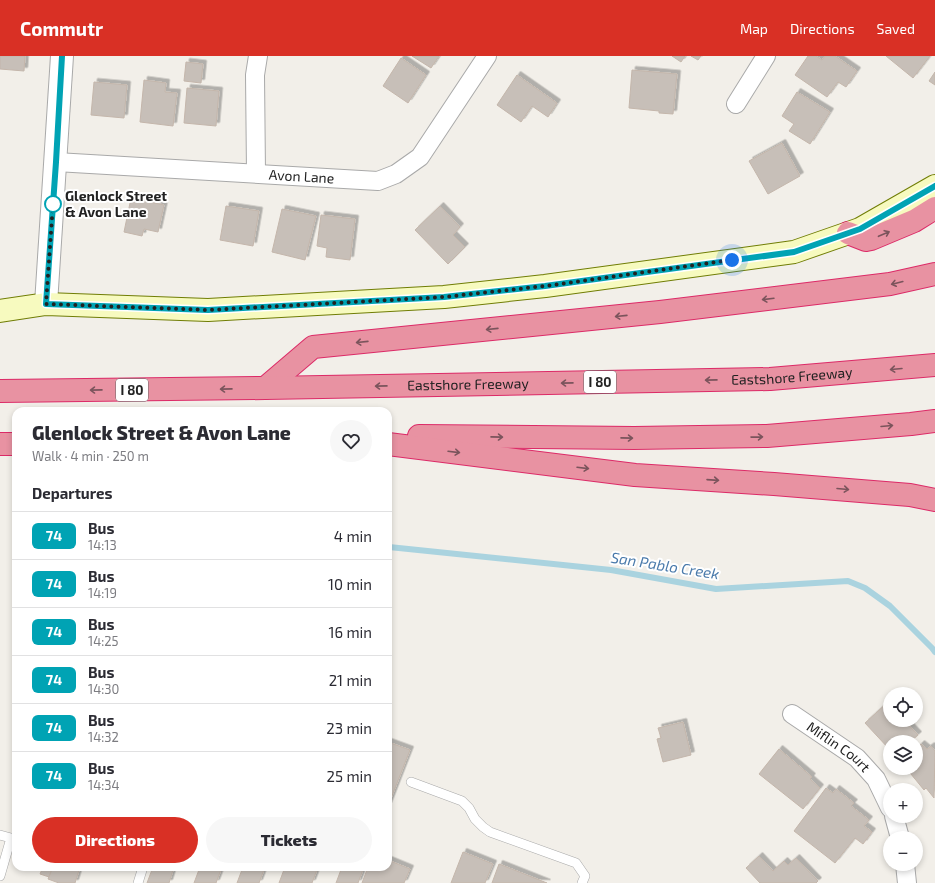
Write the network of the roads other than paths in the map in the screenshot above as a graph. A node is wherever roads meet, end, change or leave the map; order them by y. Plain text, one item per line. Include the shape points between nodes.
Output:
1 (62, 56) edge
2 (258, 56) edge
3 (486, 56) edge
4 (766, 56) edge
5 (736, 104) dead end
6 (56, 162) junction
7 (256, 173) junction
8 (935, 186) edge
9 (935, 208) edge
10 (848, 233) junction
11 (935, 274) edge
12 (46, 304) junction
13 (0, 311) edge
14 (935, 365) edge
15 (265, 388) junction
16 (0, 391) edge
17 (935, 421) edge
18 (392, 435) edge
19 (0, 444) edge
20 (12, 444) edge
21 (392, 445) edge
22 (935, 500) edge
23 (792, 714) dead end
24 (411, 782) dead end
25 (883, 794) edge
26 (0, 835) edge
27 (142, 871) edge
28 (906, 871) edge
29 (0, 876) edge
30 (138, 883) edge
31 (582, 883) edge
32 (907, 883) edge

1 - 6 street
2 - 7 street via 255,75
3 - 7 street, Avon Lane via 420,157 396,174 378,181
4 - 5 street
6 - 7 street, Avon Lane
6 - 12 street
8 - 10 main road via 860,229
10 -> 9 highway via 868,240 914,222
10 - 12 main road via 794,252 444,297 208,310
11 -> 15 highway via 890,284 668,311 313,347
12 - 13 main road
14 -> 15 highway, Eastshore Freeway / I 80 via 770,379
15 -> 16 highway, Eastshore Freeway / I 80
18 -> 17 highway via 634,438 767,436
19 - 20 highway
21 -> 22 highway via 635,475 910,495
23 - 25 street, Miflin Court via 857,758 876,779
24 - 31 lane via 462,801 475,819 490,832 576,864 585,876
26 - 29 lane via 11,838
27 - 30 lane
28 - 32 street

